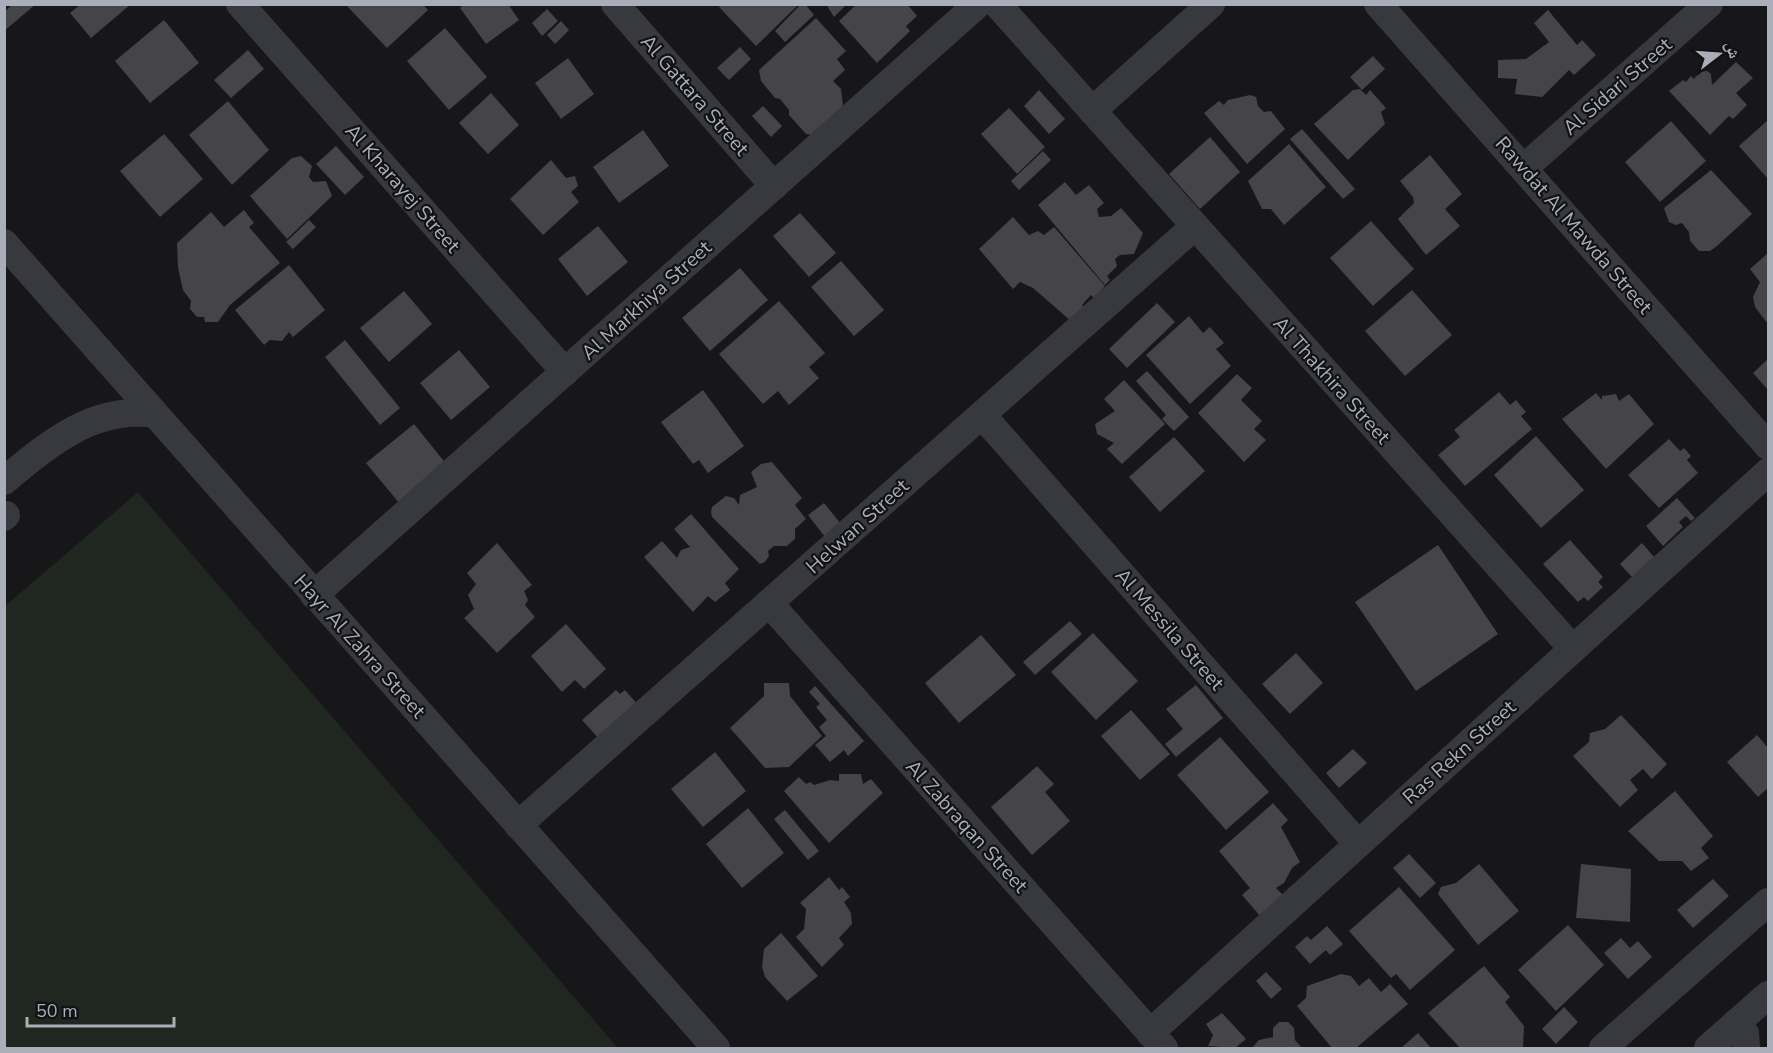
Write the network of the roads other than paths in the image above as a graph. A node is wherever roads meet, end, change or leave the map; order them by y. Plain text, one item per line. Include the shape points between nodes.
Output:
1 (240, 4) edge
2 (615, 4) edge
3 (978, 4) edge
4 (997, 4) edge
5 (1211, 4) edge
6 (1378, 4) edge
7 (1709, 4) edge
8 (1092, 111) junction
9 (1524, 168) junction
10 (774, 186) junction
11 (1195, 226) junction
12 (4, 243) edge
13 (565, 372) junction
14 (125, 379) junction
15 (155, 414) junction
16 (982, 415) junction
17 (1768, 446) edge
18 (4, 460) edge
19 (1768, 472) edge
20 (4, 481) edge
21 (314, 595) junction
22 (770, 603) junction
23 (1573, 649) junction
24 (518, 825) junction
25 (1358, 844) junction
26 (1768, 902) edge
27 (1768, 995) edge
28 (1741, 1036) edge
29 (1157, 1041) edge
30 (716, 1048) edge
31 (1603, 1048) edge
32 (1708, 1048) edge

1 - 13 street, Al Kharayej Street
2 - 10 street, Al Gattara Street
3 - 10 street, Al Markhiya Street
4 - 8 street, Al Thakhira Street
5 - 8 street
6 - 9 street, Rawdat Al Mawda Street
7 - 9 street, Al Sidari Street
8 - 11 street, Al Thakhira Street
9 - 17 street, Rawdat Al Mawda Street
10 - 13 street, Al Markhiya Street
11 - 16 street, Helwan Street
11 - 23 street, Al Thakhira Street
12 - 14 street, Hayr Al Zahra Street
13 - 21 street, Al Markhiya Street
14 - 15 street, Hayr Al Zahra Street
14 - 18 street via 102,407 42,435
15 - 20 street via 134,411 97,418 47,447
15 - 21 street, Hayr Al Zahra Street
16 - 22 street, Helwan Street
16 - 25 street, Al Messila Street
19 - 23 street, Ras Rekn Street
21 - 24 street, Hayr Al Zahra Street
22 - 24 street, Helwan Street
22 - 29 street, Al Zabraqan Street
23 - 25 street, Ras Rekn Street
24 - 30 street, Hayr Al Zahra Street
25 - 29 street, Ras Rekn Street
26 - 31 street
27 - 28 street
28 - 32 street

